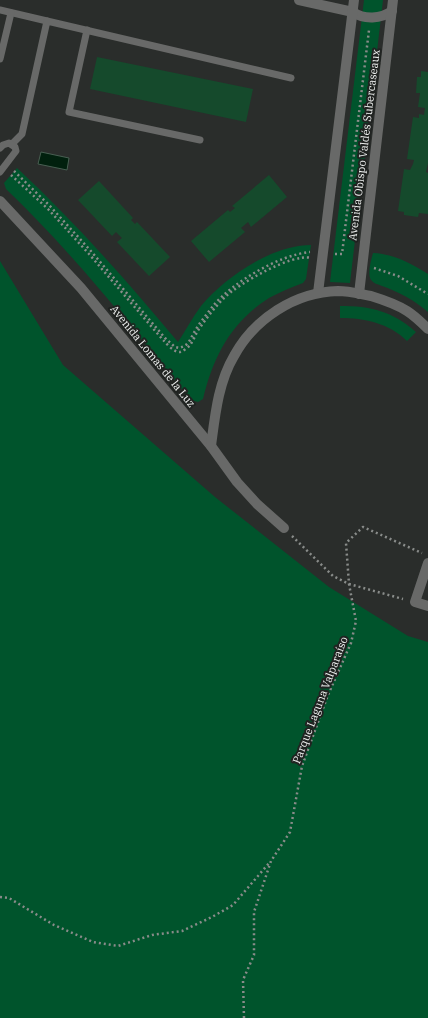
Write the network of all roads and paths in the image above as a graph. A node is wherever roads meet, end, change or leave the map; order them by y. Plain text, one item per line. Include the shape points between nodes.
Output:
1 (300, 0) edge
2 (354, 0) edge
3 (393, 0) edge
4 (0, 10) edge
5 (392, 11) junction
6 (11, 12) junction
7 (353, 12) junction
8 (375, 17) junction
9 (47, 21) junction
10 (87, 30) junction
11 (0, 58) edge
12 (290, 78) dead end
13 (200, 140) dead end
14 (12, 144) junction
15 (0, 148) edge
16 (3, 168) edge
17 (0, 201) edge
18 (322, 257) junction
19 (362, 265) junction
20 (318, 293) junction
21 (359, 294) junction
22 (428, 294) edge
23 (428, 329) edge
24 (211, 446) junction
25 (284, 528) joint
26 (428, 556) edge
27 (428, 563) edge
28 (349, 584) junction
29 (415, 602) junction
30 (428, 606) edge
31 (271, 861) junction
32 (0, 897) edge
33 (244, 1018) edge

1 - 7 street
2 - 7 street
3 - 5 street, Avenida Obispo Valdés Subercaseaux
4 - 6 lane
5 - 8 street
5 - 19 street, Avenida Obispo Valdés Subercaseaux
6 - 9 lane
6 - 11 lane
7 - 8 street via 361,16
7 - 18 street
8 - 18 path via 369,29 363,72 342,254
9 - 10 lane
9 - 14 lane via 22,134
10 - 12 lane
10 - 13 lane via 69,112
14 - 15 lane via 5,143
14 - 16 lane via 16,151
16 - 18 path via 49,205 175,347 179,348 188,343 194,331 223,295 249,276 302,253
16 - 18 path via 48,209 173,350 179,352 190,345 224,297 251,279 303,256
17 - 24 street, Avenida Lomas de la Luz via 81,288
18 - 20 street
19 - 21 street, Avenida Obispo Valdés Subercaseaux
19 - 22 path via 398,276
20 - 21 street via 338,291
20 - 24 street via 279,309 250,332 242,343 221,386
21 - 23 street via 395,304
24 - 25 street, Avenida Lomas de la Luz via 237,482
25 - 28 path via 333,576
26 - 28 path, Parque Laguna Valparaíso via 363,527 346,543
27 - 29 street
28 - 29 path
28 - 31 path, Parque Laguna Valparaíso via 356,621 351,643 328,695 302,766 290,832
29 - 30 street
31 - 32 path via 233,905 212,917 182,931 152,935 118,946 93,942 54,925 9,898
31 - 33 path, Parque Laguna Valparaíso via 254,912 254,955 243,980

